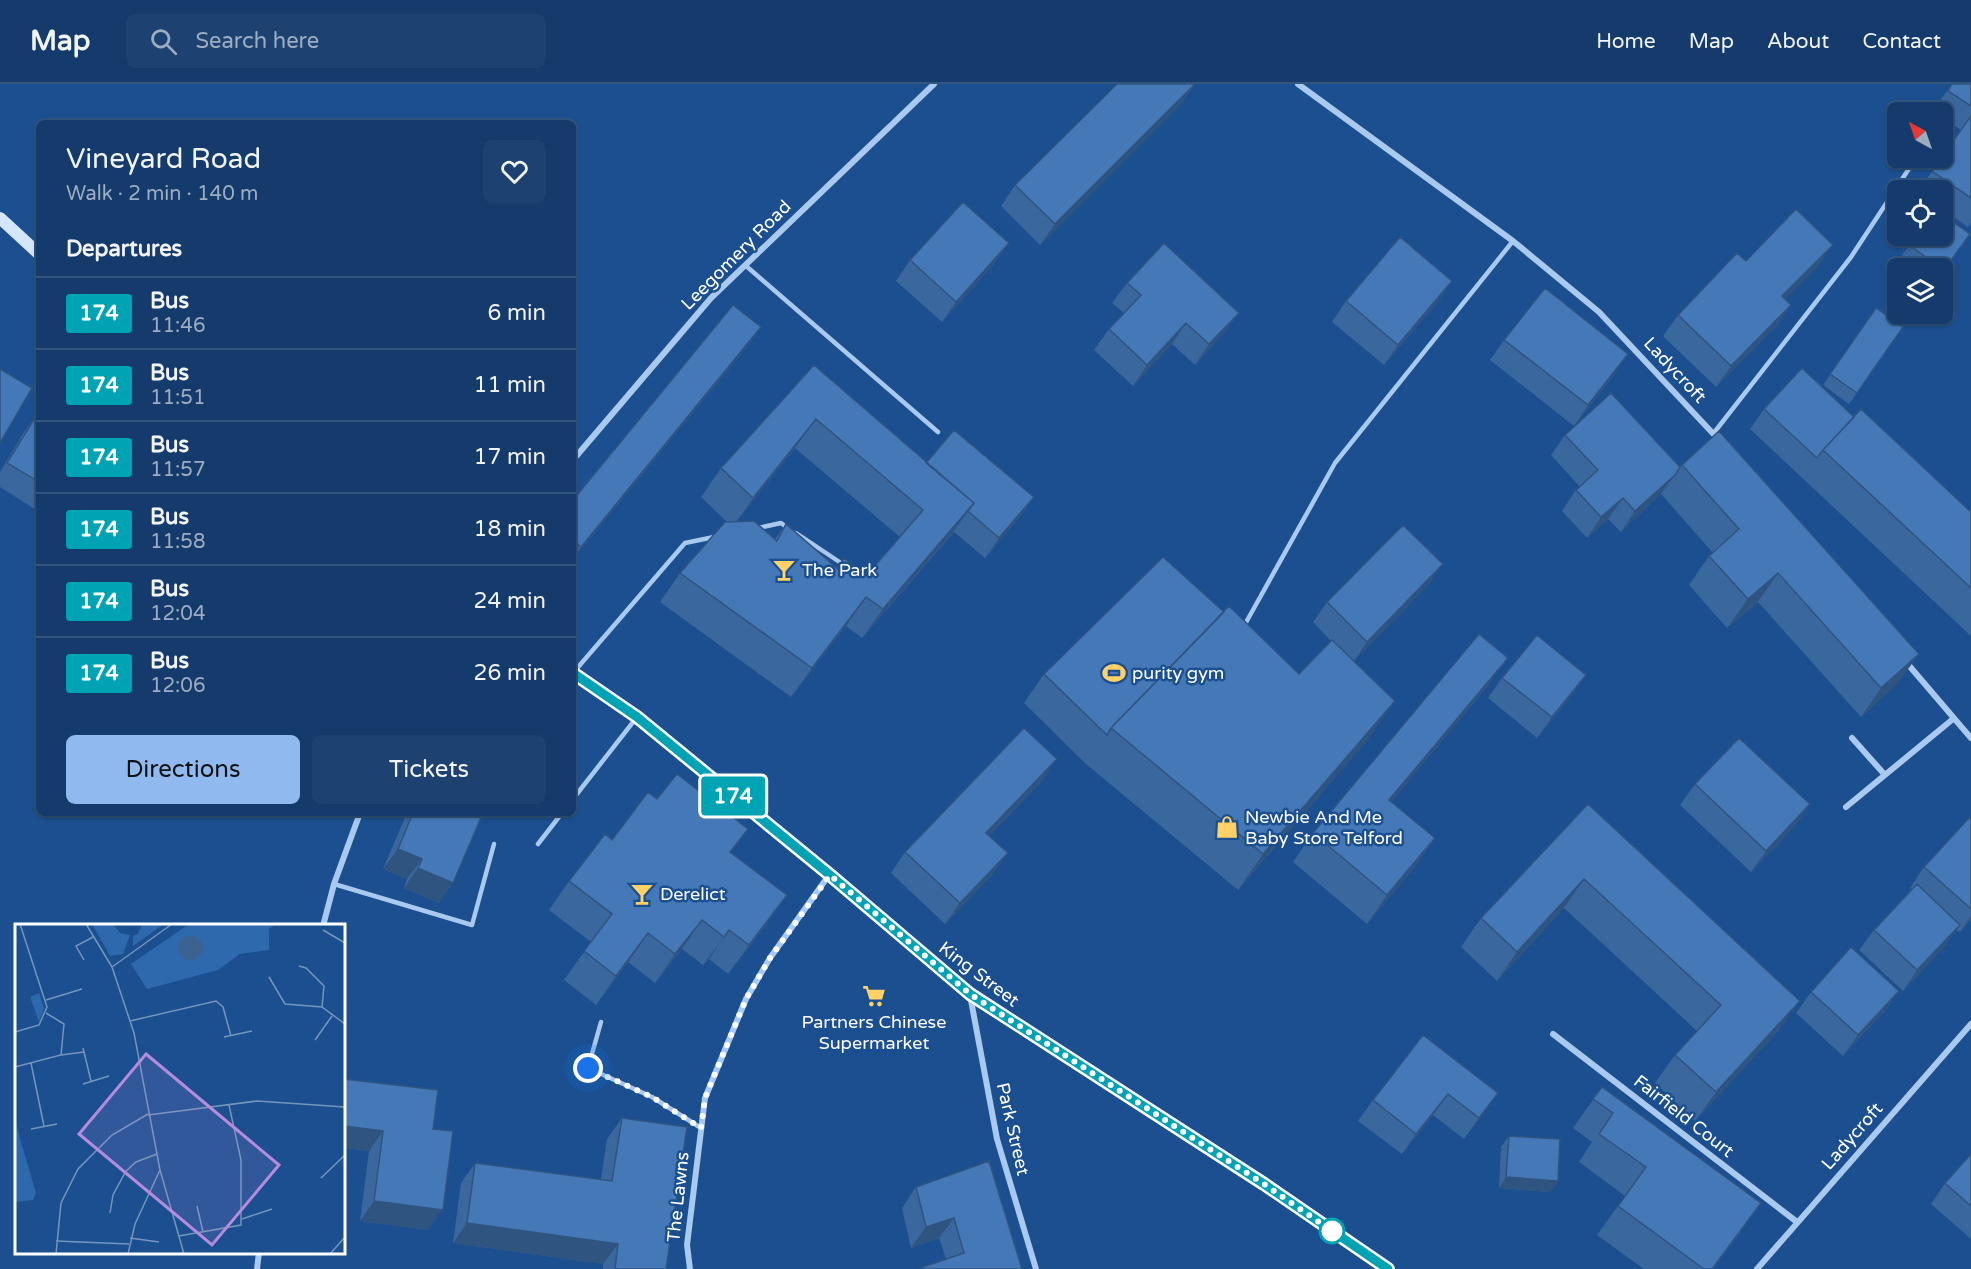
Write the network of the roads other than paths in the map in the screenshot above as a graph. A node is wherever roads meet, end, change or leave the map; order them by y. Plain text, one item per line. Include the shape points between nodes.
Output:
1 (934, 84) edge
2 (1298, 84) edge
3 (1910, 168) edge
4 (0, 218) edge
5 (1513, 241) junction
6 (36, 251) edge
7 (745, 265) junction
8 (938, 432) dead end
9 (1713, 434) junction
10 (1728, 451) edge
11 (576, 456) edge
12 (749, 530) edge
13 (717, 537) edge
14 (849, 568) edge
15 (1239, 634) edge
16 (1900, 654) edge
17 (576, 670) edge
18 (576, 675) edge
19 (637, 717) junction
20 (1953, 718) junction
21 (1852, 738) dead end
22 (1971, 738) edge
23 (1885, 775) junction
24 (576, 795) edge
25 (1846, 807) dead end
26 (359, 816) edge
27 (560, 816) edge
28 (494, 844) dead end
29 (538, 844) dead end
30 (830, 875) junction
31 (334, 884) junction
32 (324, 924) edge
33 (970, 994) junction
34 (601, 1022) dead end
35 (1971, 1024) edge
36 (1553, 1034) dead end
37 (701, 1128) junction
38 (1797, 1222) junction
39 (259, 1254) edge
40 (256, 1269) edge
41 (690, 1269) edge
42 (1036, 1269) edge
43 (1388, 1269) edge
44 (1757, 1269) edge

1 - 7 street, Leegomery Road
2 - 5 street, Ladycroft
3 - 9 lane via 1851,257
4 - 6 street
5 - 9 street, Ladycroft via 1599,312
5 - 15 lane via 1335,463
7 - 8 lane
7 - 11 street, Leegomery Road via 711,298
9 - 10 street, Ladycroft
12 - 14 lane via 781,523
13 - 17 lane via 685,543
16 - 20 street
18 - 19 street, King Street
19 - 24 lane
19 - 30 street, King Street
20 - 22 street
20 - 23 street
21 - 23 street
23 - 25 street
26 - 31 street
27 - 29 lane
28 - 31 lane via 472,926
30 - 33 street, King Street
30 - 37 street, The Lawns via 770,958 746,999 705,1098
31 - 32 street
33 - 42 street, Park Street via 997,1139
33 - 43 street, King Street
34 - 37 lane via 588,1068 652,1097
35 - 38 street, Ladycroft
36 - 38 street, Fairfield Court
37 - 41 street, The Lawns via 687,1245
38 - 44 street, Ladycroft
39 - 40 street

